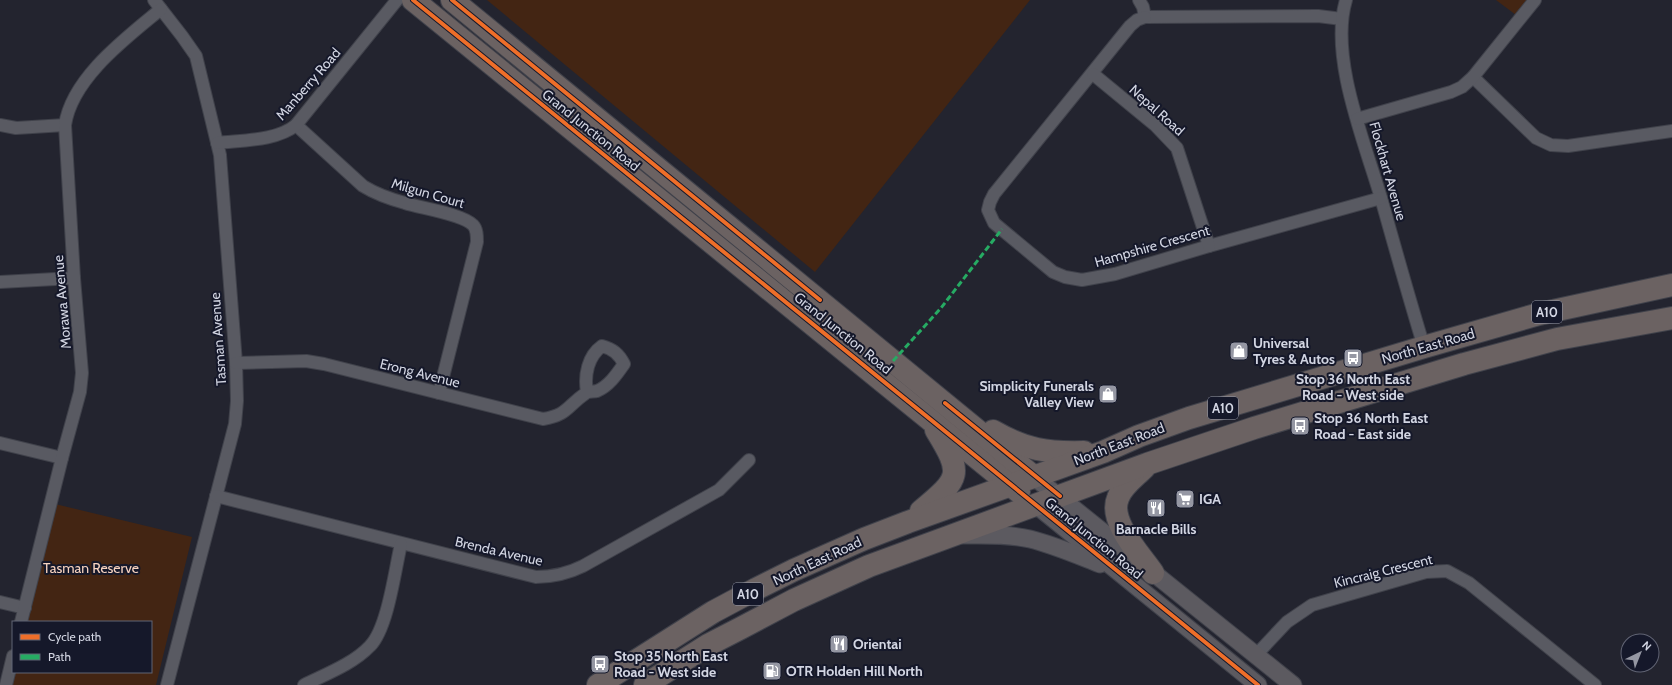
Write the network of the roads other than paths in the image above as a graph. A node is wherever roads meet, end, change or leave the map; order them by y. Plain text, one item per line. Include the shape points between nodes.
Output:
1 (398, 0) edge
2 (413, 0) edge
3 (452, 0) edge
4 (1139, 0) edge
5 (1346, 0) edge
6 (1535, 0) edge
7 (157, 4) edge
8 (1145, 17) junction
9 (1342, 19) junction
10 (1093, 74) junction
11 (1473, 77) junction
12 (1357, 119) junction
13 (0, 125) edge
14 (65, 125) junction
15 (296, 125) junction
16 (1672, 131) edge
17 (217, 143) junction
18 (1381, 198) junction
19 (1209, 246) junction
20 (784, 271) junction
21 (74, 278) junction
22 (0, 282) edge
23 (1672, 285) edge
24 (770, 289) junction
25 (1672, 318) edge
26 (1424, 347) junction
27 (236, 363) junction
28 (1464, 364) junction
29 (1405, 382) junction
30 (587, 392) dead end
31 (439, 394) junction
32 (945, 403) junction
33 (927, 416) junction
34 (0, 443) edge
35 (1103, 452) junction
36 (62, 458) junction
37 (749, 460) dead end
38 (1147, 464) junction
39 (1033, 476) junction
40 (1010, 484) junction
41 (216, 496) junction
42 (1060, 496) junction
43 (1035, 504) junction
44 (908, 522) junction
45 (951, 535) junction
46 (401, 544) junction
47 (1153, 572) junction
48 (1118, 573) junction
49 (0, 602) edge
50 (24, 608) junction
51 (21, 621) edge
52 (1256, 656) junction
53 (12, 660) edge
54 (1242, 673) junction
55 (6, 685) edge
56 (167, 685) edge
57 (304, 685) edge
58 (598, 685) edge
59 (645, 685) edge
60 (1258, 685) edge
61 (1293, 685) edge
62 (1595, 685) edge

1 - 15 street, Manberry Road
2 - 24 highway, Grand Junction Road
3 - 20 highway, Grand Junction Road
4 - 8 street
5 - 9 street, Flockhart Avenue
6 - 11 street
7 - 14 street, Morawa Avenue via 101,62 71,103
7 - 17 street, Tasman Avenue via 196,56
8 - 9 street via 1311,16
8 - 10 street, Hampshire Crescent via 1130,26
9 - 12 street, Flockhart Avenue via 1344,60
10 - 19 street, Nepal Road via 1178,148
10 - 19 street, Hampshire Crescent via 994,194 988,210 992,220 1053,272 1074,279 1091,279 1115,274
11 - 12 street via 1462,87 1450,92
11 - 16 street via 1536,138 1551,145 1568,146
12 - 18 street, Flockhart Avenue
13 - 14 street via 16,128
14 - 21 street, Morawa Avenue
15 - 17 street, Manberry Road via 279,136
15 - 31 street, Milgun Court via 363,186 375,193 458,217 473,225 477,242
17 - 27 street, Tasman Avenue
18 - 19 street, Hampshire Crescent
18 - 26 street, Flockhart Avenue
20 - 24 highway
20 - 32 highway, Grand Junction Road
21 - 22 street
21 - 36 street, Morawa Avenue via 82,373 80,392
23 - 26 highway, North East Road / A10 via 1539,314
24 - 33 highway, Grand Junction Road
25 - 28 highway, North East Road / A10 via 1557,339
26 - 28 highway via 1443,360
26 - 29 highway
26 - 35 highway, North East Road / A10 via 1189,418
27 - 31 street, Erong Avenue via 306,361
27 - 41 street, Tasman Avenue via 235,424
28 - 29 highway, North East Road / A10
29 - 38 highway, North East Road / A10
30 - 31 street, Erong Avenue via 565,412 544,419
32 - 35 highway via 1011,441 1034,449
32 - 39 highway, Grand Junction Road
33 - 40 highway, Grand Junction Road
33 - 44 highway via 950,452 953,478 943,493
34 - 36 street
35 - 39 highway, North East Road / A10
36 - 50 street, Morawa Avenue
37 - 46 street, Brenda Avenue via 719,490 583,566 564,574 536,577
38 - 42 highway, North East Road / A10
38 - 47 highway via 1121,492 1116,514 1120,525
39 - 40 highway, North East Road / A10
39 - 42 main road, Grand Junction Road
40 - 43 highway, Grand Junction Road
40 - 44 highway, North East Road / A10
41 - 46 street, Brenda Avenue
41 - 56 street, Tasman Avenue
42 - 43 highway, North East Road / A10
42 - 47 main road, Grand Junction Road
43 - 45 highway, North East Road / A10
43 - 48 main road, Grand Junction Road
44 - 58 highway, North East Road / A10 via 864,539 756,589
45 - 48 main road via 1030,539 1072,552
45 - 59 highway, North East Road / A10 via 869,566 794,600 708,645
46 - 57 street via 378,636 358,656
47 - 52 main road, Grand Junction Road
48 - 54 main road, Grand Junction Road
49 - 50 street
50 - 51 street, Morawa Avenue
52 - 54 main road
52 - 61 main road, Grand Junction Road
52 - 62 street, Kincraig Crescent via 1287,622 1312,605 1426,572 1447,571 1470,583
53 - 55 street
54 - 60 main road, Grand Junction Road

